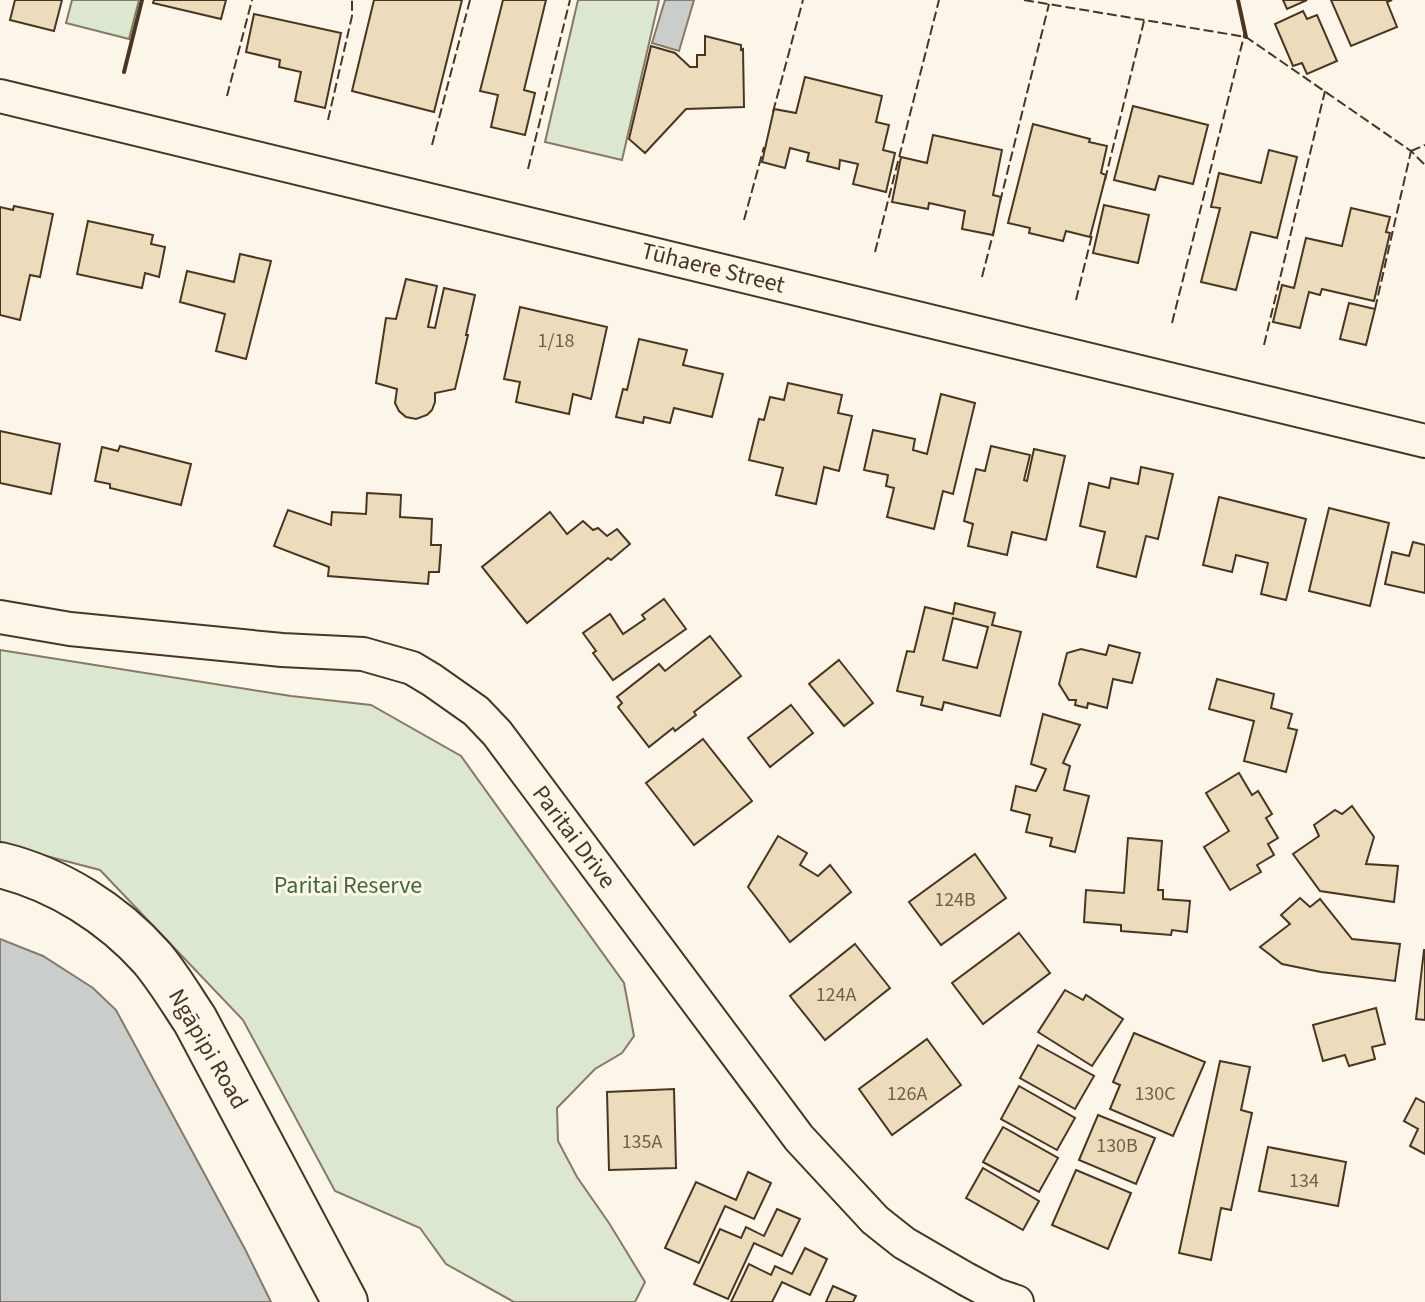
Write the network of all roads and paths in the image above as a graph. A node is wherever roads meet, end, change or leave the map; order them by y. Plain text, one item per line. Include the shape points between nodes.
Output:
1 (0, 96) edge
2 (1425, 441) edge
3 (0, 617) edge
4 (0, 865) edge
5 (345, 1302) edge
6 (1017, 1302) edge

1 - 2 street, Tūhaere Street
3 - 6 street, Paritai Drive via 70,629 363,654 412,668 454,694 497,733 799,1138 875,1220 904,1243
4 - 5 main road, Ngāpipi Road via 89,904 152,958 195,1020

